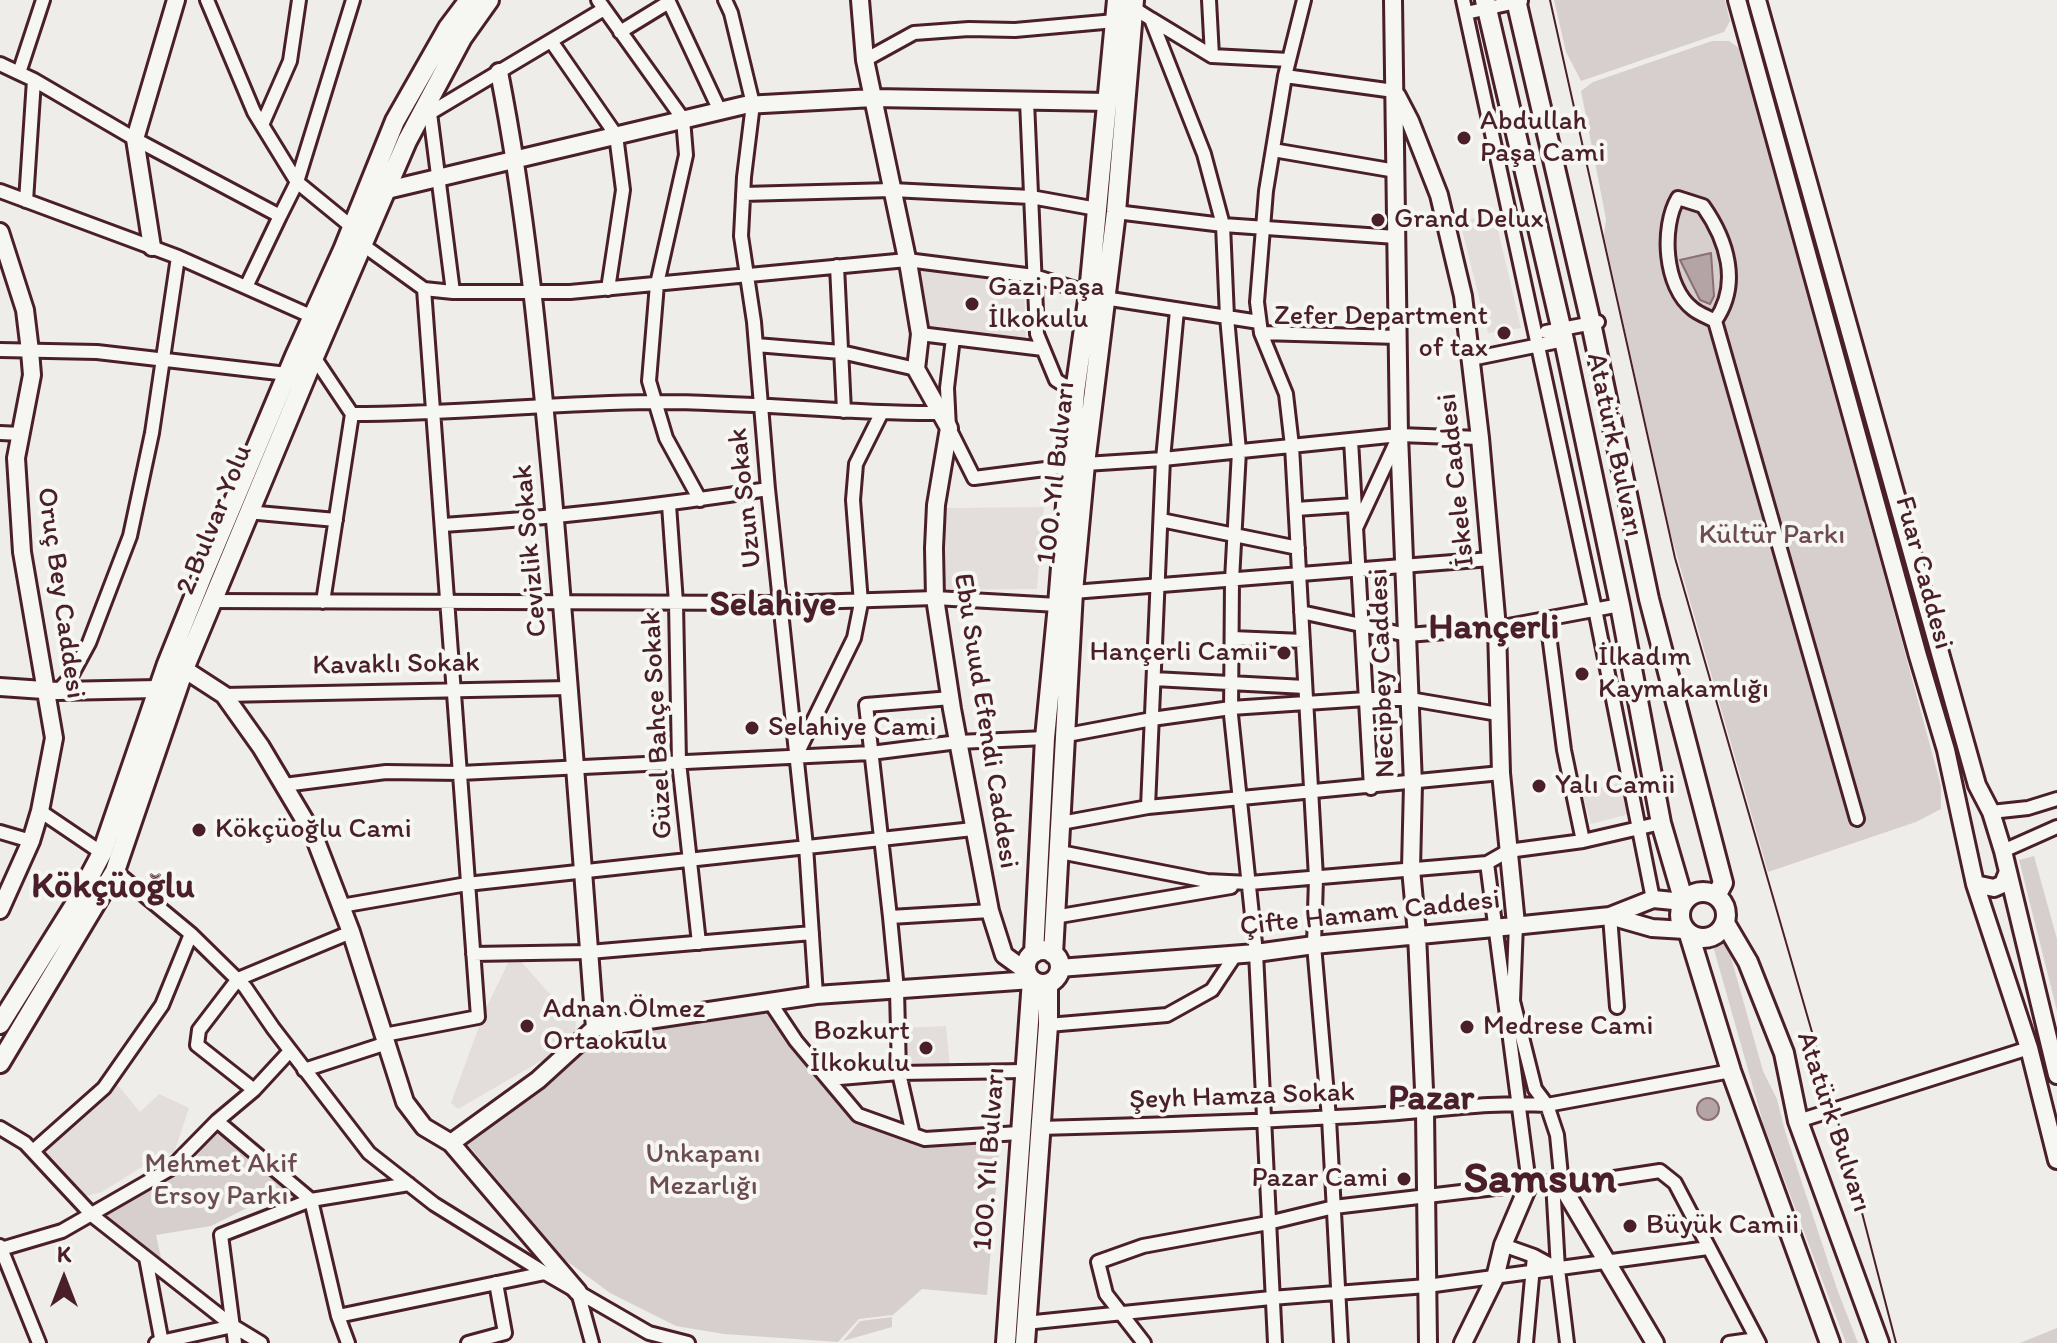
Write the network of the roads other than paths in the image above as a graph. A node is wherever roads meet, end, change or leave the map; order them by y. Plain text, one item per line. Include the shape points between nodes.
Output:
1 (43, 0) edge
2 (176, 0) edge
3 (207, 0) edge
4 (299, 0) edge
5 (353, 0) edge
6 (469, 0) edge
7 (489, 0) edge
8 (725, 0) edge
9 (860, 0) edge
10 (1209, 0) edge
11 (1304, 0) edge
12 (1393, 0) edge
13 (1737, 0) edge
14 (1757, 0) edge
15 (1519, 1) edge
16 (1128, 2) edge
17 (601, 4) edge
18 (1486, 4) edge
19 (1465, 6) edge
20 (1151, 19) junction
21 (1115, 21) junction
22 (620, 32) junction
23 (551, 41) junction
24 (1212, 56) junction
25 (865, 60) junction
26 (1289, 60) junction
27 (0, 64) edge
28 (499, 72) junction
29 (19, 73) junction
30 (1285, 76) junction
31 (34, 80) junction
32 (1394, 91) junction
33 (873, 98) junction
34 (1027, 101) junction
35 (1109, 102) junction
36 (753, 104) junction
37 (720, 111) junction
38 (424, 117) junction
39 (683, 119) junction
40 (262, 125) junction
41 (616, 135) junction
42 (135, 139) junction
43 (1273, 150) junction
44 (516, 159) junction
45 (1396, 171) junction
46 (438, 178) junction
47 (297, 182) junction
48 (387, 190) junction
49 (892, 190) junction
50 (0, 191) edge
51 (743, 194) junction
52 (1031, 197) junction
53 (1818, 200) junction
54 (26, 201) junction
55 (1791, 207) junction
56 (1097, 209) junction
57 (1116, 212) junction
58 (280, 216) junction
59 (1223, 225) junction
60 (352, 227) junction
61 (1263, 228) junction
62 (1396, 237) junction
63 (2, 241) edge
64 (363, 245) junction
65 (152, 247) junction
66 (178, 257) junction
67 (907, 260) junction
68 (837, 266) junction
69 (747, 275) junction
70 (1034, 276) junction
71 (657, 284) junction
72 (246, 287) junction
73 (424, 289) junction
74 (608, 289) junction
75 (453, 292) junction
76 (534, 292) junction
77 (1096, 296) junction
78 (1177, 310) junction
79 (313, 317) junction
80 (1227, 317) junction
81 (1715, 321) junction
82 (1595, 322) junction
83 (1260, 328) junction
84 (920, 334) junction
85 (1557, 334) junction
86 (1398, 337) junction
87 (953, 338) junction
88 (756, 345) junction
89 (1538, 345) junction
90 (1043, 349) junction
91 (0, 350) edge
92 (30, 351) junction
93 (841, 352) junction
94 (314, 357) junction
95 (163, 359) junction
96 (1471, 359) junction
97 (916, 369) junction
98 (287, 374) junction
99 (1075, 392) junction
100 (654, 402) junction
101 (544, 405) junction
102 (761, 406) junction
103 (844, 411) junction
104 (939, 413) junction
105 (352, 414) junction
106 (435, 414) junction
107 (881, 414) junction
108 (949, 428) junction
109 (0, 433) edge
110 (21, 434) junction
111 (1399, 435) junction
112 (1480, 438) junction
113 (1882, 438) junction
114 (1351, 440) junction
115 (1858, 445) junction
116 (1292, 446) junction
117 (1239, 451) junction
118 (1163, 459) junction
119 (1077, 465) junction
120 (768, 489) junction
121 (700, 500) junction
122 (669, 505) junction
123 (1355, 505) junction
124 (1296, 509) junction
125 (247, 512) junction
126 (554, 518) junction
127 (336, 520) junction
128 (1161, 520) junction
129 (443, 525) junction
130 (1356, 529) junction
131 (1235, 535) junction
132 (1298, 548) junction
133 (1491, 559) junction
134 (1405, 564) junction
135 (1359, 568) junction
136 (1299, 574) junction
137 (1232, 580) junction
138 (1158, 584) junction
139 (1073, 592) junction
140 (935, 598) junction
141 (211, 601) junction
142 (323, 602) junction
143 (449, 603) junction
144 (562, 603) junction
145 (676, 603) junction
146 (780, 603) junction
147 (861, 603) junction
148 (1058, 605) junction
149 (1620, 605) junction
150 (1595, 609) junction
151 (1301, 612) junction
152 (1547, 619) junction
153 (1362, 626) junction
154 (1497, 628) junction
155 (1407, 635) junction
156 (1232, 638) junction
157 (1303, 641) junction
158 (184, 669) junction
159 (1154, 679) junction
160 (1231, 682) junction
161 (0, 687) edge
162 (1305, 687) junction
163 (569, 688) junction
164 (158, 689) junction
165 (455, 690) junction
166 (52, 691) junction
167 (224, 695) junction
168 (951, 698) junction
169 (1366, 699) junction
170 (1410, 699) junction
171 (1306, 703) junction
172 (1231, 708) junction
173 (1498, 714) junction
174 (1152, 719) junction
175 (1067, 735) junction
176 (1045, 738) junction
177 (958, 742) junction
178 (871, 753) junction
179 (797, 755) junction
180 (679, 762) junction
181 (575, 767) junction
182 (460, 773) junction
183 (1501, 773) junction
184 (1413, 784) junction
185 (284, 785) junction
186 (1371, 788) junction
187 (1311, 793) junction
188 (1238, 799) junction
189 (2057, 799) edge
190 (1148, 807) junction
191 (40, 811) junction
192 (1991, 812) junction
193 (1857, 819) dead end
194 (1061, 823) junction
195 (1661, 823) junction
196 (1960, 823) junction
197 (2057, 827) edge
198 (1640, 828) junction
199 (973, 829) junction
200 (0, 832) edge
201 (881, 839) junction
202 (31, 841) junction
203 (1583, 841) junction
204 (806, 846) junction
205 (1508, 851) junction
206 (2003, 851) junction
207 (1060, 852) junction
208 (102, 853) junction
209 (689, 860) junction
210 (1487, 863) junction
211 (1411, 869) junction
212 (115, 871) junction
213 (583, 873) junction
214 (2007, 874) junction
215 (1316, 878) junction
216 (1250, 883) junction
217 (467, 884) junction
218 (1975, 884) junction
219 (1716, 896) junction
220 (1649, 901) junction
221 (1684, 902) junction
222 (341, 906) junction
223 (0, 910) edge
224 (990, 911) junction
225 (1610, 916) junction
226 (890, 917) junction
227 (1054, 917) junction
228 (1725, 923) junction
229 (1516, 924) junction
230 (1494, 928) junction
231 (1652, 928) junction
232 (351, 932) junction
233 (1687, 932) junction
234 (812, 933) junction
235 (191, 934) junction
236 (1417, 934) junction
237 (699, 943) junction
238 (1314, 945) junction
239 (589, 952) junction
240 (1256, 953) junction
241 (473, 954) junction
242 (1236, 954) junction
243 (1044, 971) junction
244 (238, 979) junction
245 (897, 990) junction
246 (816, 995) junction
247 (770, 1002) junction
248 (1617, 1007) dead end
249 (0, 1024) edge
250 (1048, 1025) junction
251 (595, 1028) junction
252 (386, 1039) junction
253 (2029, 1048) junction
254 (290, 1051) junction
255 (0, 1063) edge
256 (304, 1070) junction
257 (1024, 1071) junction
258 (1731, 1071) junction
259 (899, 1073) junction
260 (2057, 1075) edge
261 (828, 1079) junction
262 (254, 1090) junction
263 (1518, 1103) junction
264 (1547, 1105) junction
265 (1425, 1112) junction
266 (1329, 1118) junction
267 (217, 1121) junction
268 (1798, 1121) junction
269 (1263, 1122) junction
270 (0, 1128) edge
271 (1039, 1128) junction
272 (1019, 1133) junction
273 (913, 1135) junction
274 (451, 1143) junction
275 (33, 1151) junction
276 (2057, 1160) edge
277 (409, 1184) junction
278 (1529, 1184) junction
279 (1558, 1184) junction
280 (1426, 1195) junction
281 (311, 1200) junction
282 (1334, 1207) junction
283 (93, 1216) junction
284 (1268, 1223) junction
285 (1503, 1245) junction
286 (0, 1247) edge
287 (1708, 1248) junction
288 (1534, 1256) junction
289 (146, 1258) junction
290 (1609, 1263) junction
291 (1558, 1269) junction
292 (545, 1273) junction
293 (1531, 1273) junction
294 (1495, 1278) junction
295 (496, 1283) junction
296 (1427, 1286) junction
297 (578, 1292) junction
298 (1338, 1293) junction
299 (1271, 1298) junction
300 (1122, 1312) junction
301 (338, 1316) junction
302 (1025, 1323) junction
303 (233, 1326) junction
304 (506, 1338) edge
305 (653, 1338) edge
306 (1758, 1341) edge
307 (39, 1343) edge
308 (160, 1343) edge
309 (235, 1343) edge
310 (261, 1343) edge
311 (348, 1343) edge
312 (468, 1343) edge
313 (592, 1343) edge
314 (688, 1343) edge
315 (1006, 1343) edge
316 (1025, 1343) edge
317 (1144, 1343) edge
318 (1275, 1343) edge
319 (1341, 1343) edge
320 (1428, 1343) edge
321 (1463, 1343) edge
322 (1526, 1343) edge
323 (1567, 1343) edge
324 (1655, 1343) edge
325 (1729, 1343) edge
326 (1830, 1343) edge
327 (1879, 1343) edge

1 - 29 street
2 - 42 main road
3 - 40 street
4 - 40 street via 290,61
5 - 47 street
6 - 60 main road, 2.Bulvar Yolu via 395,121
7 - 38 main road, 2.Bulvar Yolu via 462,38
8 - 36 street, Uzun Sokak
9 - 25 main road
10 - 24 street
11 - 26 street
12 - 32 main road, Necipbey Caddesi
13 - 55 main road, Fuar Caddesi
14 - 53 main road, Fuar Caddesi
15 - 18 street
15 - 82 main road, Atatürk Bulvarı
16 - 20 street
16 - 21 main road, 100. Yıl Bulvarı
16 - 57 main road, 100. Yıl Bulvarı
17 - 22 street
17 - 23 street
18 - 19 street
18 - 85 main road, Atatürk Bulvarı
19 - 89 street
20 - 24 street
20 - 59 street via 1204,154
21 - 25 street via 914,33
21 - 35 main road, 100. Yıl Bulvarı
22 - 37 street via 669,2
22 - 39 street
23 - 28 street
23 - 41 street
24 - 26 street
25 - 33 main road
26 - 30 street
27 - 29 street
28 - 38 street
28 - 44 main road, Cevizlik Sokak
29 - 31 street
30 - 32 street
30 - 43 street
31 - 42 street
31 - 54 street
32 - 45 main road, Necipbey Caddesi
32 - 96 main road, İskele Caddesi via 1439,195 1463,296
33 - 34 main road
33 - 36 main road
33 - 49 main road
34 - 35 main road
34 - 52 street
35 - 56 main road, 100. Yıl Bulvarı
36 - 37 main road
36 - 51 street, Uzun Sokak
37 - 39 main road
38 - 46 street
38 - 48 main road, 2.Bulvar Yolu
39 - 41 main road
39 - 71 street via 686,155
40 - 47 street
41 - 44 main road
41 - 74 street via 623,190
42 - 58 street
42 - 65 main road
43 - 45 street
43 - 61 street
44 - 46 main road
44 - 76 main road, Cevizlik Sokak
45 - 62 main road, Necipbey Caddesi
46 - 48 main road
46 - 75 street
47 - 58 street
47 - 60 street
48 - 64 main road, 2.Bulvar Yolu
49 - 51 street
49 - 52 street
49 - 67 main road
50 - 54 street
51 - 69 street, Uzun Sokak via 741,236
52 - 56 street
52 - 70 street
53 - 55 street
53 - 113 main road, Fuar Caddesi
54 - 65 street
55 - 115 main road, Fuar Caddesi
56 - 77 main road, 100. Yıl Bulvarı
57 - 59 street
57 - 77 main road, 100. Yıl Bulvarı
58 - 72 street
59 - 61 street
59 - 80 street
60 - 64 street
60 - 79 main road, 2.Bulvar Yolu
61 - 62 street
61 - 83 street
62 - 86 main road, Necipbey Caddesi
63 - 92 main road, Oruç Bey Caddesi via 25,310
64 - 73 street
64 - 94 main road, 2.Bulvar Yolu
65 - 66 street
66 - 72 street
66 - 95 street
67 - 68 street
67 - 70 street
67 - 84 main road
68 - 69 street
68 - 93 street
69 - 71 street
69 - 88 street, Uzun Sokak
70 - 77 street
70 - 90 street via 1037,334
71 - 74 street
71 - 100 street via 649,381
72 - 79 street
73 - 75 street
73 - 106 street
74 - 76 street
75 - 76 street
76 - 101 main road, Cevizlik Sokak
77 - 78 street
77 - 99 main road, 100. Yıl Bulvarı
77 - 119 main road, 100. Yıl Bulvarı
78 - 80 street
78 - 118 street
79 - 98 main road, 2.Bulvar Yolu
80 - 83 street
80 - 117 street
81 - 81 street via 1730,287 1724,243 1703,206 1678,198 1668,224 1668,257 1676,285 1691,309
81 - 193 street
82 - 85 street
82 - 219 main road, Atatürk Bulvarı via 1649,599 1723,883
83 - 86 street
83 - 116 street via 1286,394
84 - 87 street
84 - 97 main road
85 - 89 street
85 - 149 main road, Atatürk Bulvarı
86 - 111 main road, Necipbey Caddesi
87 - 90 street
87 - 108 street
88 - 93 street
88 - 102 street, Uzun Sokak
89 - 96 street
89 - 150 street
90 - 99 street via 1056,380
91 - 92 street
92 - 95 street
92 - 110 main road, Oruç Bey Caddesi via 32,375
93 - 97 street
93 - 103 street
94 - 105 street
94 - 125 main road, 2.Bulvar Yolu
95 - 98 street
95 - 166 street via 130,536 89,643 70,678
96 - 112 main road, İskele Caddesi
97 - 104 main road
98 - 164 main road, 2.Bulvar Yolu
99 - 119 main road, 100. Yıl Bulvarı
100 - 101 street
100 - 102 street
100 - 121 street via 666,438
101 - 106 street
101 - 126 main road, Cevizlik Sokak
102 - 103 street
102 - 120 street, Uzun Sokak
103 - 107 street
104 - 107 street
104 - 108 main road
105 - 106 street
105 - 127 street
106 - 129 street
107 - 147 street via 856,464 853,500
108 - 119 street via 974,478
108 - 140 main road, Ebu Suud Efendi Caddesi via 936,505
109 - 110 street
110 - 166 main road, Oruç Bey Caddesi via 16,458 22,552
111 - 112 street
111 - 114 street
111 - 130 street
111 - 134 main road, Necipbey Caddesi
112 - 133 main road, İskele Caddesi
113 - 115 street
113 - 192 main road, Fuar Caddesi via 1977,785
114 - 116 street
114 - 123 street
115 - 196 main road, Fuar Caddesi via 1946,750
116 - 117 street
116 - 124 street
117 - 118 street
117 - 131 street
118 - 119 street
118 - 128 street
119 - 139 main road, 100. Yıl Bulvarı
119 - 148 main road, 100. Yıl Bulvarı
120 - 121 street
120 - 146 street, Uzun Sokak
121 - 122 street
122 - 126 street
122 - 145 street, Güzel Bahçe Sokak
123 - 124 street
123 - 130 street
124 - 132 street
125 - 127 street
125 - 141 main road, 2.Bulvar Yolu
126 - 129 street
126 - 144 main road, Cevizlik Sokak
127 - 142 street
128 - 131 street
128 - 138 street
129 - 143 street
130 - 135 street
131 - 132 street
131 - 137 street
132 - 136 street
133 - 134 street
133 - 154 main road, İskele Caddesi
134 - 135 street
134 - 155 main road, Necipbey Caddesi
135 - 136 street
135 - 153 street
136 - 137 street
136 - 151 street
137 - 138 street
137 - 156 street
138 - 139 street
138 - 159 street
139 - 175 main road, 100. Yıl Bulvarı
140 - 147 street
140 - 148 street
140 - 168 main road, Ebu Suud Efendi Caddesi
141 - 142 street
141 - 158 main road, 2.Bulvar Yolu
142 - 143 street
143 - 144 street
143 - 165 street
144 - 145 street
144 - 163 main road, Cevizlik Sokak
145 - 146 street
145 - 180 street, Güzel Bahçe Sokak
146 - 147 street
146 - 179 street, Uzun Sokak
147 - 179 street via 854,638
148 - 176 main road, 100. Yıl Bulvarı
149 - 150 street
149 - 195 main road, Atatürk Bulvarı
150 - 152 street
150 - 198 street
151 - 153 street
151 - 157 street
152 - 154 street
152 - 203 street via 1564,750
153 - 155 street
153 - 169 street
154 - 155 street
154 - 173 main road, İskele Caddesi
155 - 170 main road, Necipbey Caddesi
156 - 157 street
156 - 160 street
157 - 162 street
158 - 167 main road
158 - 212 main road, 2.Bulvar Yolu
159 - 160 street
159 - 174 street
160 - 162 street
160 - 172 street
161 - 166 main road
162 - 171 street
163 - 165 street, Kavaklı Sokak
163 - 181 main road, Cevizlik Sokak
164 - 166 main road
164 - 208 main road, 2.Bulvar Yolu
165 - 167 street, Kavaklı Sokak
165 - 182 street
166 - 191 main road, Oruç Bey Caddesi via 54,738
167 - 185 main road
168 - 177 main road, Ebu Suud Efendi Caddesi
168 - 178 street via 866,705
169 - 170 street
169 - 171 street
169 - 186 street
170 - 173 street
170 - 184 main road, Necipbey Caddesi
171 - 172 street
171 - 187 street
172 - 174 street
172 - 188 street
173 - 183 main road, İskele Caddesi
174 - 175 street
174 - 190 street
175 - 194 main road, 100. Yıl Bulvarı
176 - 177 street
176 - 243 main road, 100. Yıl Bulvarı via 1034,953 1044,950
177 - 178 street
177 - 199 main road, Ebu Suud Efendi Caddesi
178 - 179 street
178 - 201 street
179 - 180 street
179 - 204 street, Uzun Sokak
180 - 181 street
180 - 209 street, Güzel Bahçe Sokak
181 - 182 street
181 - 213 main road, Cevizlik Sokak
182 - 185 street via 386,772
182 - 217 street
183 - 184 street
183 - 205 main road, İskele Caddesi
184 - 186 street
184 - 211 main road, Necipbey Caddesi
185 - 222 main road via 314,836
186 - 187 street
187 - 188 street
187 - 215 street
188 - 190 street
188 - 216 street
189 - 192 street
190 - 194 street
191 - 202 main road, Oruç Bey Caddesi
191 - 208 street
192 - 196 main road via 1973,812
192 - 206 main road, Fuar Caddesi
194 - 207 main road, 100. Yıl Bulvarı
195 - 198 street
195 - 221 main road, Atatürk Bulvarı
196 - 218 main road, Fuar Caddesi
197 - 206 street
198 - 203 street
198 - 220 street
199 - 201 street
199 - 224 main road, Ebu Suud Efendi Caddesi
200 - 202 street
201 - 204 street
201 - 226 street
202 - 223 main road, Oruç Bey Caddesi
203 - 205 street
204 - 209 street
204 - 234 street, Uzun Sokak
205 - 210 street
205 - 229 main road, İskele Caddesi
206 - 214 main road, Fuar Caddesi
207 - 216 street via 1207,881
207 - 227 main road, 100. Yıl Bulvarı
208 - 249 main road, 2.Bulvar Yolu
209 - 213 street
209 - 237 street, Güzel Bahçe Sokak
210 - 211 street
210 - 230 street
211 - 215 street
211 - 236 main road, Necipbey Caddesi
212 - 235 street
212 - 255 main road, 2.Bulvar Yolu
213 - 217 street
213 - 239 main road, Cevizlik Sokak
214 - 218 main road via 1994,888
214 - 260 main road, Fuar Caddesi
215 - 216 street
215 - 238 street
216 - 227 street
216 - 240 street
217 - 222 street
217 - 241 street
218 - 253 main road, Fuar Caddesi
219 - 221 main road via 1695,893
219 - 228 main road via 1725,908
220 - 221 main road, Çifte Hamam Caddesi
220 - 225 main road, Çifte Hamam Caddesi
220 - 231 main road
221 - 233 main road via 1680,916
222 - 232 main road
224 - 226 street
224 - 243 main road, Ebu Suud Efendi Caddesi via 1004,955
225 - 229 main road, Çifte Hamam Caddesi
225 - 231 main road
225 - 248 street
226 - 245 street
227 - 243 main road, 100. Yıl Bulvarı
228 - 233 main road via 1714,936 1697,938
228 - 268 main road, Atatürk Bulvarı via 1748,962 1784,1053
229 - 230 main road, Çifte Hamam Caddesi
229 - 264 street via 1513,1001 1535,1089
230 - 236 main road, Çifte Hamam Caddesi
230 - 263 street
231 - 233 main road
232 - 244 street
232 - 252 main road
233 - 258 main road
234 - 237 street
234 - 246 street, Uzun Sokak
235 - 244 street
235 - 275 street via 162,1005 104,1088
236 - 238 main road, Çifte Hamam Caddesi
236 - 265 main road, Necipbey Caddesi
237 - 239 street
238 - 240 main road, Çifte Hamam Caddesi
238 - 266 street
239 - 241 street
239 - 251 main road, Cevizlik Sokak
240 - 242 main road, Çifte Hamam Caddesi
240 - 269 street
241 - 252 street via 478,1017
242 - 243 main road, Çifte Hamam Caddesi
242 - 250 street via 1212,990 1167,1015
243 - 245 main road, Çifte Hamam Caddesi
243 - 250 main road, 100. Yıl Bulvarı
243 - 257 main road, 100. Yıl Bulvarı
244 - 254 street
244 - 262 street via 199,1030 197,1045
245 - 246 main road, Çifte Hamam Caddesi
245 - 259 street
246 - 247 main road, Çifte Hamam Caddesi
247 - 251 main road, Çifte Hamam Caddesi
247 - 261 street
250 - 271 main road, 100. Yıl Bulvarı
251 - 274 main road via 538,1080
252 - 256 street
252 - 274 main road via 405,1102 424,1127
253 - 268 street
253 - 276 main road, Fuar Caddesi
254 - 256 street
254 - 262 street
256 - 277 street via 369,1153
257 - 259 street
257 - 272 main road, 100. Yıl Bulvarı
258 - 264 street, Şeyh Hamza Sokak
258 - 326 main road
259 - 261 street
259 - 273 street
261 - 273 street via 858,1115
262 - 267 street
263 - 264 street, Şeyh Hamza Sokak
263 - 265 street, Şeyh Hamza Sokak
263 - 278 street
264 - 279 street via 1557,1135
265 - 266 street, Şeyh Hamza Sokak
265 - 280 main road, Necipbey Caddesi
266 - 269 street, Şeyh Hamza Sokak
266 - 282 street
267 - 281 street
267 - 283 street via 170,1169
268 - 327 main road, Atatürk Bulvarı
269 - 271 street, Şeyh Hamza Sokak
269 - 284 street
270 - 275 street
271 - 302 main road, 100. Yıl Bulvarı
272 - 273 street via 925,1139
272 - 315 main road, 100. Yıl Bulvarı
274 - 297 main road
275 - 283 street
277 - 281 street
277 - 292 street
278 - 279 street
278 - 280 street
278 - 285 main road
279 - 287 street via 1660,1171 1675,1183
279 - 290 main road
279 - 291 street
280 - 282 street
280 - 296 main road, Necipbey Caddesi
281 - 301 street
281 - 303 street via 221,1235
282 - 284 street
282 - 298 street
283 - 286 street via 62,1231
283 - 289 street
284 - 299 street
284 - 300 street via 1143,1246 1098,1262 1106,1294
285 - 288 street
285 - 294 main road
286 - 307 street
287 - 290 street
287 - 306 street
288 - 291 street
288 - 293 street
289 - 303 street
289 - 308 street
290 - 291 street
290 - 324 main road
291 - 293 street
291 - 323 street
292 - 295 street
292 - 297 street
293 - 294 street
293 - 322 street
294 - 296 street
294 - 321 main road
295 - 301 street
295 - 304 street
296 - 298 street
296 - 320 main road, Necipbey Caddesi
297 - 305 street
297 - 313 street
298 - 299 street
298 - 319 street
299 - 300 street
299 - 318 street
300 - 302 street
300 - 317 street
301 - 311 street
302 - 316 main road, 100. Yıl Bulvarı
303 - 308 street
303 - 309 street
303 - 310 street
304 - 312 street
305 - 314 street
306 - 325 street

